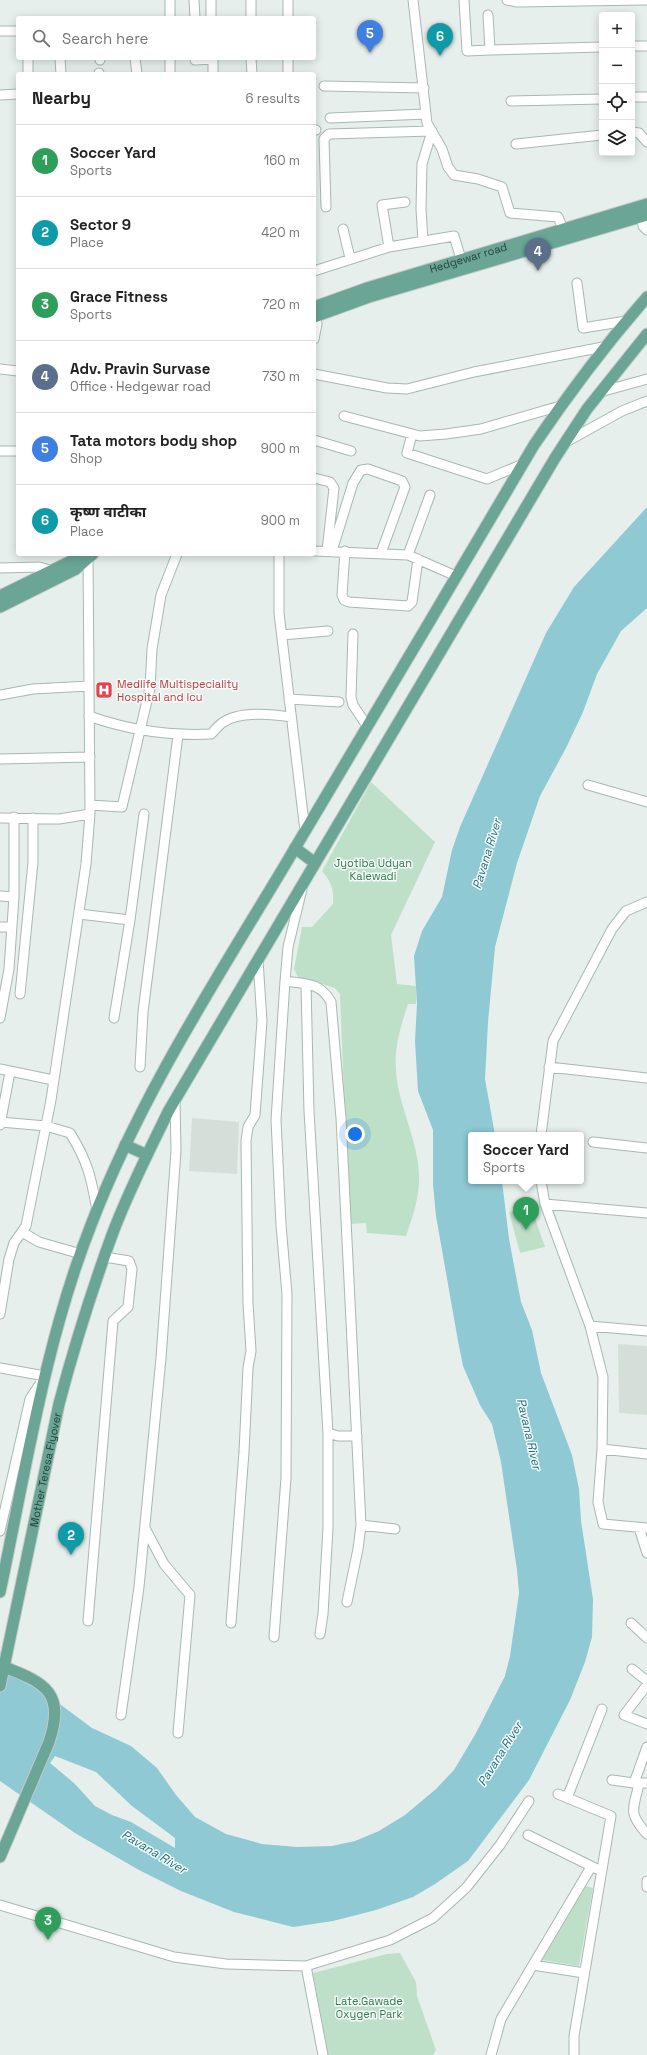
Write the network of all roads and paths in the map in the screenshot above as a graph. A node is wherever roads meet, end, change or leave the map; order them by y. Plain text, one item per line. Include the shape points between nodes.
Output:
1 (170, 0) edge
2 (194, 0) edge
3 (210, 0) edge
4 (251, 0) edge
5 (288, 0) edge
6 (413, 0) edge
7 (464, 0) edge
8 (507, 0) edge
9 (647, 0) edge
10 (488, 15) dead end
11 (170, 16) edge
12 (195, 16) edge
13 (211, 16) edge
14 (251, 16) edge
15 (288, 16) edge
16 (0, 31) edge
17 (16, 31) edge
18 (635, 46) edge
19 (647, 46) edge
20 (599, 47) edge
21 (490, 50) junction
22 (28, 60) edge
23 (60, 60) edge
24 (135, 60) edge
25 (170, 60) edge
26 (213, 60) edge
27 (251, 60) edge
28 (288, 60) edge
29 (28, 72) edge
30 (61, 72) edge
31 (136, 72) edge
32 (170, 72) edge
33 (213, 72) edge
34 (252, 72) edge
35 (288, 72) edge
36 (324, 86) dead end
37 (424, 88) junction
38 (16, 94) edge
39 (0, 95) edge
40 (647, 97) edge
41 (635, 98) edge
42 (599, 99) edge
43 (511, 101) dead end
44 (426, 114) junction
45 (330, 118) dead end
46 (432, 131) junction
47 (635, 132) edge
48 (599, 135) edge
49 (647, 142) edge
50 (516, 144) dead end
51 (405, 202) dead end
52 (326, 207) dead end
53 (644, 210) edge
54 (343, 228) dead end
55 (647, 230) edge
56 (564, 234) junction
57 (423, 241) junction
58 (389, 248) junction
59 (350, 258) junction
60 (461, 259) junction
61 (316, 271) edge
62 (577, 283) dead end
63 (647, 297) edge
64 (316, 312) edge
65 (316, 313) edge
66 (626, 321) junction
67 (647, 334) edge
68 (603, 347) junction
69 (0, 368) edge
70 (16, 371) edge
71 (316, 374) edge
72 (647, 379) edge
73 (600, 392) junction
74 (647, 401) edge
75 (560, 406) junction
76 (344, 416) dead end
77 (412, 434) junction
78 (316, 441) edge
79 (565, 442) junction
80 (0, 451) edge
81 (16, 451) edge
82 (351, 451) dead end
83 (523, 464) junction
84 (316, 478) edge
85 (430, 495) dead end
86 (316, 551) edge
87 (330, 551) junction
88 (345, 551) junction
89 (381, 553) junction
90 (408, 555) junction
91 (87, 556) edge
92 (176, 556) edge
93 (279, 556) edge
94 (418, 559) junction
95 (0, 568) edge
96 (55, 575) junction
97 (456, 576) junction
98 (0, 596) edge
99 (0, 607) edge
100 (328, 631) dead end
101 (353, 634) dead end
102 (282, 635) junction
103 (89, 686) junction
104 (0, 695) edge
105 (289, 698) junction
106 (339, 702) dead end
107 (89, 716) junction
108 (290, 717) junction
109 (367, 726) junction
110 (142, 729) junction
111 (178, 735) junction
112 (90, 757) junction
113 (0, 759) edge
114 (588, 785) dead end
115 (647, 802) edge
116 (90, 810) junction
117 (144, 814) dead end
118 (14, 817) junction
119 (0, 818) edge
120 (33, 818) junction
121 (305, 831) junction
122 (295, 848) junction
123 (315, 863) junction
124 (303, 883) junction
125 (0, 896) edge
126 (14, 897) junction
127 (647, 902) edge
128 (79, 914) junction
129 (130, 920) junction
130 (0, 927) edge
131 (12, 927) junction
132 (258, 960) junction
133 (4, 964) edge
134 (285, 981) junction
135 (306, 984) junction
136 (20, 994) dead end
137 (0, 1018) edge
138 (114, 1018) dead end
139 (140, 1067) dead end
140 (549, 1068) junction
141 (0, 1069) edge
142 (10, 1072) junction
143 (647, 1078) edge
144 (53, 1080) junction
145 (175, 1099) junction
146 (0, 1123) edge
147 (46, 1126) junction
148 (541, 1132) edge
149 (593, 1142) dead end
150 (125, 1145) junction
151 (647, 1148) edge
152 (147, 1155) junction
153 (542, 1184) edge
154 (545, 1204) junction
155 (97, 1210) junction
156 (647, 1213) edge
157 (22, 1232) junction
158 (81, 1254) junction
159 (105, 1257) junction
160 (0, 1314) edge
161 (590, 1326) junction
162 (647, 1331) edge
163 (0, 1368) edge
164 (45, 1376) junction
165 (328, 1433) junction
166 (357, 1436) junction
167 (602, 1449) junction
168 (647, 1454) edge
169 (361, 1525) junction
170 (145, 1528) junction
171 (643, 1528) edge
172 (395, 1529) dead end
173 (0, 1531) edge
174 (647, 1553) edge
175 (0, 1592) edge
176 (346, 1602) dead end
177 (88, 1621) dead end
178 (231, 1623) dead end
179 (631, 1623) dead end
180 (320, 1634) dead end
181 (274, 1637) dead end
182 (647, 1638) edge
183 (4, 1667) junction
184 (632, 1669) dead end
185 (647, 1681) edge
186 (647, 1685) edge
187 (0, 1686) edge
188 (602, 1709) dead end
189 (121, 1714) dead end
190 (647, 1724) edge
191 (178, 1733) dead end
192 (647, 1747) edge
193 (612, 1780) dead end
194 (640, 1783) edge
195 (558, 1794) dead end
196 (567, 1798) junction
197 (529, 1801) dead end
198 (647, 1834) edge
199 (528, 1835) dead end
200 (1, 1855) edge
201 (591, 1866) junction
202 (602, 1872) junction
203 (647, 1881) edge
204 (647, 1887) edge
205 (0, 1905) edge
206 (533, 1965) junction
207 (306, 1966) junction
208 (584, 1973) junction
209 (323, 2055) edge
210 (491, 2055) edge
211 (574, 2055) edge

1 - 11 street
2 - 12 street
3 - 13 street
4 - 14 street
5 - 15 street
6 - 37 street
7 - 21 street via 467,51
8 - 9 street
10 - 21 street
16 - 17 street
18 - 19 street
20 - 21 street
22 - 29 street
23 - 30 street
24 - 31 street
25 - 32 street
26 - 33 street
27 - 34 street
28 - 35 street
36 - 37 street
37 - 44 street
38 - 39 street
40 - 41 street
42 - 43 street
44 - 45 street
44 - 46 street via 427,123
46 - 52 street via 329,134 324,139
46 - 56 street via 454,175 478,178 502,188 510,213 558,217
46 - 57 street via 422,164
47 - 49 street via 639,133
48 - 50 street
51 - 58 street via 382,205
53 - 55 street via 643,226
53 - 56 main road, Hedgewar road
54 - 59 street
56 - 60 main road, Hedgewar road
56 - 65 main road, Hedgewar road via 369,297 334,311
57 - 58 street
57 - 60 street via 454,236
58 - 59 street
59 - 61 street
60 - 64 main road, Hedgewar road via 354,292
62 - 66 street via 583,328
63 - 66 main road, Mother Teresa Flyover
66 - 68 main road, Mother Teresa Flyover
67 - 73 main road, Mother Teresa Flyover
68 - 71 street via 530,360 407,388 387,388
68 - 75 main road, Mother Teresa Flyover
69 - 70 street
72 - 73 street
73 - 79 main road, Mother Teresa Flyover
74 - 79 street via 622,411
75 - 77 street via 481,429 420,436
75 - 83 main road, Mother Teresa Flyover
76 - 77 street
77 - 83 street via 407,453 487,479
78 - 82 street
79 - 123 main road, Mother Teresa Flyover
80 - 81 street
83 - 97 main road, Mother Teresa Flyover
84 - 87 street via 330,482 334,488
85 - 90 street
86 - 87 street
87 - 88 street
87 - 89 street via 353,483 361,470 368,469 402,481 405,487
88 - 89 street
88 - 94 street via 342,595 344,600 349,602 408,606 412,602
89 - 90 street
90 - 94 street
91 - 96 main road via 71,561
91 - 103 street
92 - 110 street via 161,595 152,649 150,688
93 - 102 street via 278,584
94 - 97 street
95 - 96 street via 39,568
96 - 98 main road
96 - 99 main road
97 - 109 main road, Mother Teresa Flyover
100 - 102 street
101 - 109 street via 351,697 353,705
102 - 105 street
103 - 104 street via 33,688
103 - 107 street
105 - 106 street
105 - 108 street
107 - 110 street via 112,724
107 - 112 street
108 - 111 street via 266,713 247,716 223,722 211,734
108 - 121 street
109 - 121 main road, Mother Teresa Flyover
110 - 111 street
110 - 116 street via 122,806
111 - 139 street via 143,1012
112 - 113 street
112 - 116 street
114 - 115 street
116 - 120 street via 59,819
116 - 128 street
117 - 129 street
118 - 119 street
118 - 120 street
118 - 126 street
120 - 136 street via 33,862
121 - 122 main road, Mother Teresa Flyover
122 - 123 main road
122 - 150 main road, Mother Teresa Flyover via 148,1099
123 - 124 main road, Mother Teresa Flyover
124 - 132 main road, Mother Teresa Flyover
124 - 134 street via 288,947
125 - 126 street
126 - 131 street
127 - 140 street via 626,911 612,929 553,1041
128 - 129 street
128 - 144 street
129 - 138 street
130 - 131 street
131 - 133 street
132 - 145 main road, Mother Teresa Flyover
132 - 178 street via 262,1021 255,1115 248,1127 246,1141 251,1351
133 - 137 street
134 - 135 street
134 - 181 street via 276,1120 287,1294 286,1478
135 - 165 street via 308,1111
135 - 166 street via 324,990 333,1011
140 - 143 street
140 - 148 street
141 - 142 street
142 - 144 street
142 - 146 street
144 - 147 street
145 - 152 main road, Mother Teresa Flyover
145 - 170 street via 174,1193
146 - 147 street
147 - 155 street via 70,1133 90,1173
147 - 157 street via 26,1226
149 - 151 street
150 - 152 main road
150 - 155 main road, Mother Teresa Flyover
152 - 159 main road, Mother Teresa Flyover
153 - 154 street
154 - 156 street
154 - 161 street
155 - 158 main road, Mother Teresa Flyover
157 - 158 street via 40,1242
157 - 160 street via 14,1243 9,1259
158 - 164 main road, Mother Teresa Flyover via 58,1324
159 - 177 street via 129,1261 132,1269 128,1306 113,1321
159 - 183 main road, Mother Teresa Flyover via 59,1404
161 - 162 street
161 - 167 street via 603,1377
163 - 164 street
164 - 173 street via 30,1399
164 - 175 main road, Mother Teresa Flyover
165 - 166 street
165 - 180 street via 328,1528
166 - 169 street
167 - 168 street
167 - 171 street via 598,1502 603,1524
169 - 172 street
169 - 176 street
170 - 189 street
170 - 191 street via 164,1564 190,1595
171 - 174 street
179 - 182 street
183 - 187 main road, Mother Teresa Flyover
183 - 200 main road via 45,1688 52,1698 56,1711 49,1742
184 - 185 street
186 - 190 street via 624,1715
188 - 196 street
192 - 194 street
193 - 194 street
194 - 198 street via 634,1816 636,1823
195 - 196 street
196 - 202 street via 611,1816
197 - 207 street via 500,1845 466,1888 433,1918 390,1940
199 - 201 street
201 - 202 street
201 - 206 street
202 - 208 street
203 - 204 street
205 - 207 street via 174,1957 226,1964
206 - 208 street
206 - 210 street via 501,2019
207 - 209 street
208 - 211 street via 574,2036

